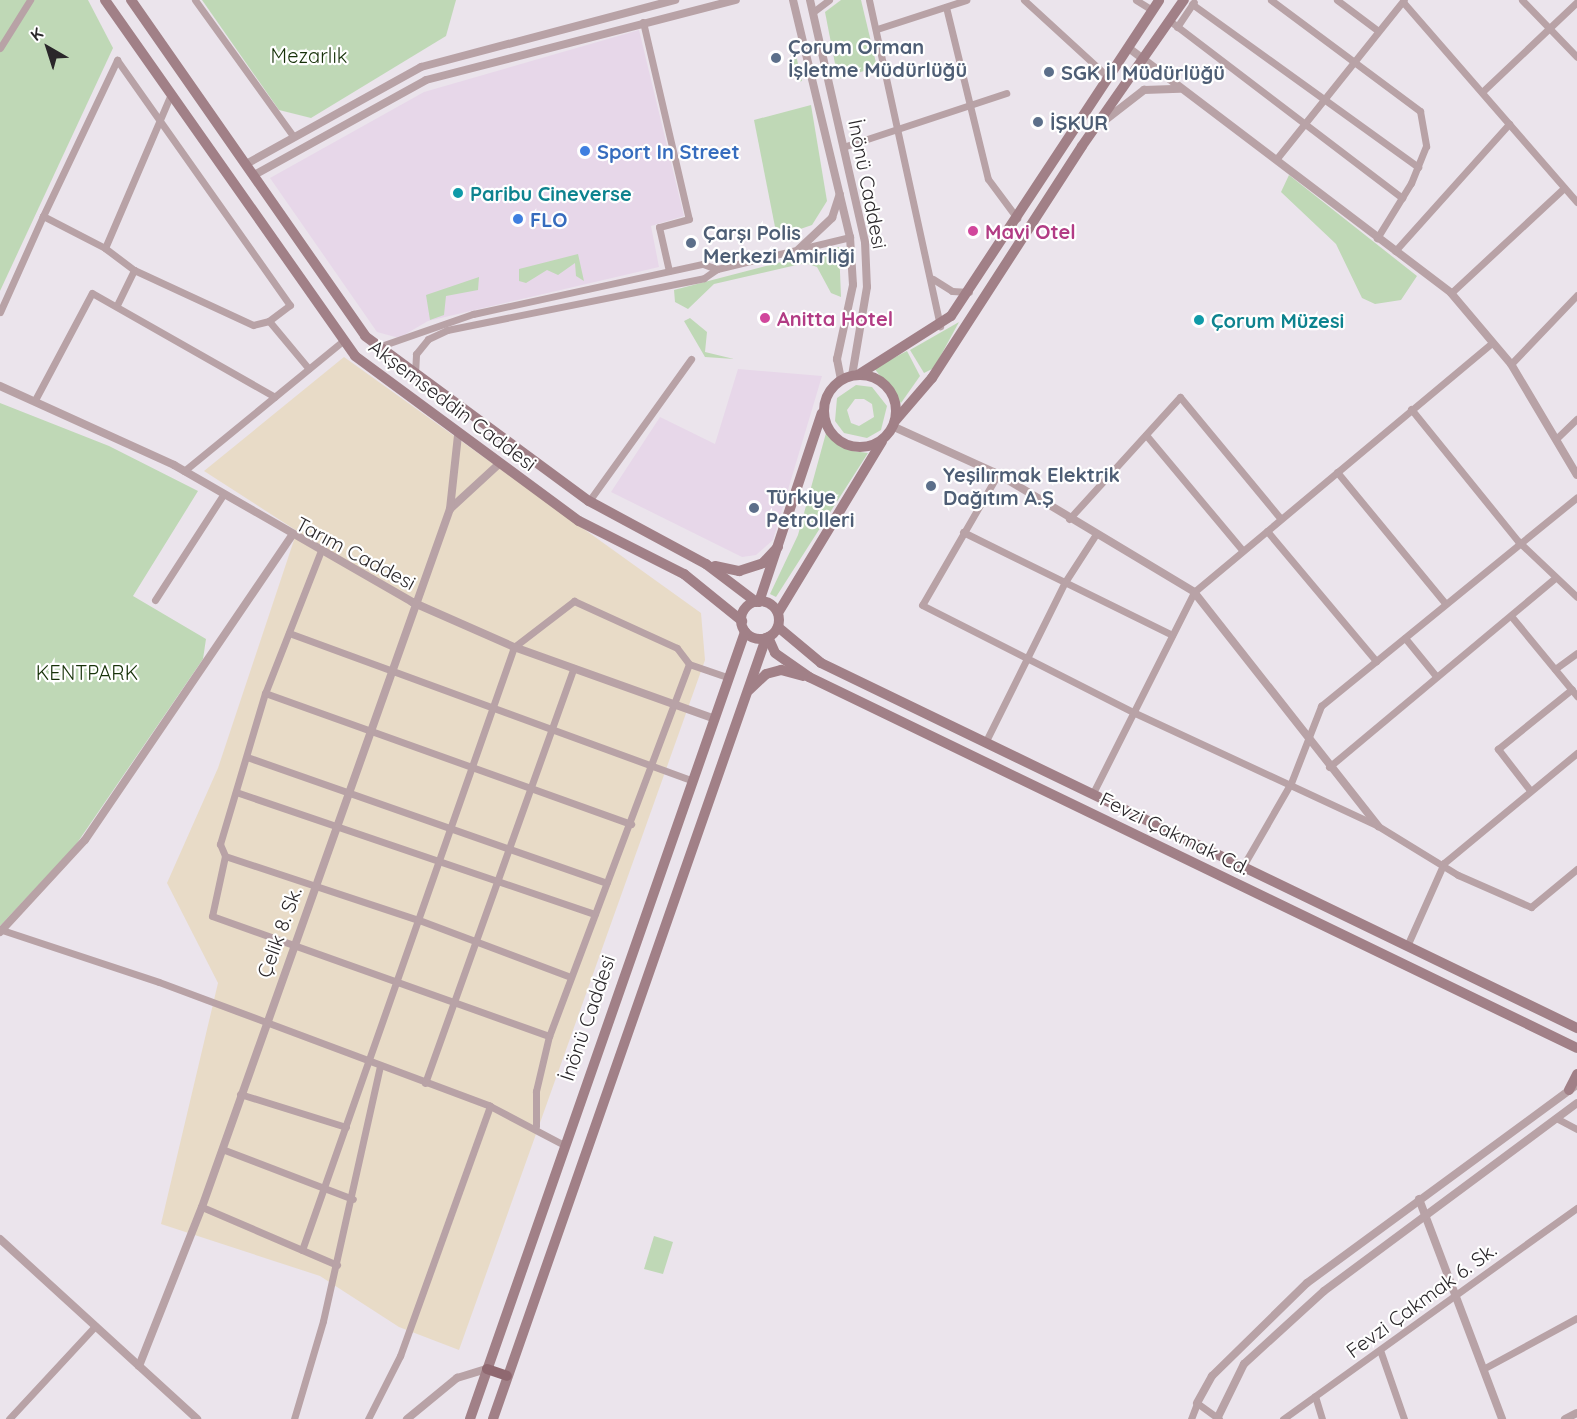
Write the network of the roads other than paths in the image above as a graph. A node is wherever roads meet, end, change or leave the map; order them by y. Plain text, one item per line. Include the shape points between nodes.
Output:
1 (30, 0) edge
2 (105, 0) edge
3 (131, 0) edge
4 (195, 0) edge
5 (675, 0) edge
6 (736, 0) edge
7 (793, 0) edge
8 (810, 0) edge
9 (829, 0) edge
10 (869, 0) edge
11 (966, 0) edge
12 (1024, 0) edge
13 (1136, 0) edge
14 (1159, 0) edge
15 (1271, 0) edge
16 (1336, 0) edge
17 (1522, 0) edge
18 (1190, 1) edge
19 (1403, 1) edge
20 (1577, 2) edge
21 (1344, 3) edge
22 (946, 7) junction
23 (640, 8) junction
24 (1152, 10) junction
25 (813, 12) junction
26 (643, 22) junction
27 (1173, 24) junction
28 (877, 29) junction
29 (1550, 29) junction
30 (1377, 30) junction
31 (0, 48) edge
32 (1130, 49) junction
33 (1577, 57) edge
34 (1142, 59) junction
35 (1352, 59) junction
36 (1108, 76) junction
37 (1186, 90) junction
38 (1482, 92) junction
39 (1006, 93) dead end
40 (170, 96) junction
41 (1323, 99) junction
42 (968, 105) junction
43 (160, 120) junction
44 (1305, 122) junction
45 (1509, 124) junction
46 (898, 126) junction
47 (293, 136) junction
48 (1082, 146) junction
49 (843, 147) junction
50 (1278, 157) junction
51 (248, 163) junction
52 (1418, 167) junction
53 (256, 174) junction
54 (1564, 188) junction
55 (840, 194) junction
56 (1402, 198) junction
57 (1577, 202) edge
58 (43, 216) junction
59 (1017, 218) junction
60 (850, 237) junction
61 (1377, 238) junction
62 (105, 248) junction
63 (798, 250) junction
64 (1395, 251) junction
65 (717, 269) junction
66 (134, 270) junction
67 (669, 271) junction
68 (933, 279) junction
69 (969, 292) junction
70 (1451, 293) junction
71 (1577, 295) edge
72 (117, 305) junction
73 (0, 312) edge
74 (269, 321) junction
75 (940, 327) junction
76 (343, 341) junction
77 (1492, 343) junction
78 (378, 347) junction
79 (690, 358) dead end
80 (1511, 364) junction
81 (309, 369) junction
82 (415, 375) junction
83 (855, 375) junction
84 (841, 380) junction
85 (0, 386) edge
86 (275, 397) junction
87 (35, 400) junction
88 (1411, 409) junction
89 (823, 410) junction
90 (1577, 419) edge
91 (894, 423) junction
92 (458, 435) junction
93 (1146, 435) junction
94 (884, 438) junction
95 (1557, 438) junction
96 (499, 464) junction
97 (184, 471) junction
98 (1337, 472) junction
99 (998, 474) junction
100 (1577, 475) edge
101 (223, 495) junction
102 (1577, 497) edge
103 (589, 501) junction
104 (450, 509) junction
105 (1069, 519) junction
106 (1281, 519) junction
107 (1267, 531) junction
108 (963, 532) junction
109 (1096, 534) junction
110 (291, 537) junction
111 (1518, 541) junction
112 (782, 542) junction
113 (1242, 550) junction
114 (320, 553) junction
115 (706, 564) junction
116 (1555, 578) junction
117 (1065, 582) junction
118 (1194, 592) junction
119 (1577, 597) edge
120 (155, 600) dead end
121 (758, 602) junction
122 (1446, 603) junction
123 (415, 604) junction
124 (778, 613) junction
125 (1511, 616) junction
126 (743, 626) junction
127 (778, 627) junction
128 (289, 633) junction
129 (1172, 635) junction
130 (767, 638) junction
131 (1405, 638) junction
132 (514, 647) junction
133 (1577, 653) edge
134 (1028, 658) junction
135 (1377, 661) junction
136 (689, 664) junction
137 (574, 668) junction
138 (392, 669) junction
139 (1555, 669) junction
140 (1436, 676) junction
141 (728, 677) junction
142 (809, 677) junction
143 (1574, 692) edge
144 (265, 693) junction
145 (747, 693) junction
146 (677, 707) junction
147 (493, 708) junction
148 (1135, 713) junction
149 (712, 718) junction
150 (370, 729) junction
151 (551, 729) junction
152 (1307, 737) junction
153 (986, 741) junction
154 (1577, 753) edge
155 (247, 758) junction
156 (1329, 767) junction
157 (472, 768) junction
158 (654, 768) junction
159 (690, 780) junction
160 (1291, 783) junction
161 (529, 789) junction
162 (1529, 789) junction
163 (348, 791) junction
164 (236, 792) junction
165 (1094, 793) junction
166 (631, 824) junction
167 (1378, 826) junction
168 (335, 827) junction
169 (451, 828) junction
170 (508, 848) junction
171 (225, 856) junction
172 (440, 862) junction
173 (1444, 863) junction
174 (1243, 866) junction
175 (1577, 869) edge
176 (497, 881) junction
177 (608, 883) junction
178 (314, 884) junction
179 (595, 914) junction
180 (419, 920) junction
181 (1, 931) edge
182 (477, 941) junction
183 (292, 944) junction
184 (1407, 946) junction
185 (571, 978) junction
186 (399, 979) junction
187 (456, 1000) junction
188 (263, 1024) junction
189 (1577, 1028) edge
190 (549, 1035) junction
191 (1576, 1050) edge
192 (370, 1062) junction
193 (380, 1066) junction
194 (1577, 1074) edge
195 (425, 1083) junction
196 (1573, 1088) edge
197 (240, 1094) junction
198 (1577, 1103) edge
199 (490, 1106) junction
200 (1556, 1118) junction
201 (536, 1126) junction
202 (346, 1128) junction
203 (1577, 1130) edge
204 (562, 1144) junction
205 (222, 1149) junction
206 (324, 1189) junction
207 (353, 1199) junction
208 (1419, 1199) junction
209 (202, 1207) junction
210 (1577, 1208) edge
211 (1424, 1214) junction
212 (0, 1239) edge
213 (302, 1250) junction
214 (337, 1265) junction
215 (1453, 1297) junction
216 (1577, 1318) edge
217 (95, 1326) junction
218 (1380, 1350) junction
219 (140, 1366) junction
220 (487, 1369) junction
221 (1483, 1369) junction
222 (507, 1376) junction
223 (1315, 1396) junction
224 (1197, 1403) junction
225 (1577, 1413) edge
226 (1191, 1418) edge
227 (1218, 1418) edge
228 (9, 1419) edge
229 (197, 1419) edge
230 (294, 1419) edge
231 (368, 1419) edge
232 (407, 1419) edge
233 (470, 1419) edge
234 (493, 1419) edge
235 (1283, 1419) edge
236 (1322, 1419) edge
237 (1404, 1419) edge
238 (1502, 1419) edge
239 (1565, 1419) edge

1 - 31 street
2 - 40 main road, Akşemseddin Caddesi
3 - 51 main road, Akşemseddin Caddesi
4 - 47 street
5 - 23 street
6 - 26 street
7 - 55 street, İnönü Caddesi
8 - 25 street, İnönü Caddesi
9 - 25 street
10 - 28 street
11 - 22 street
12 - 36 street
13 - 24 street
14 - 24 main road
15 - 35 street
16 - 21 street
17 - 29 street
18 - 27 main road
18 - 41 street
19 - 30 street
19 - 38 street
20 - 29 street
21 - 30 street
22 - 28 street
22 - 42 street
23 - 26 street
23 - 47 street via 421,67
24 - 27 main road
24 - 32 main road
25 - 49 street, İnönü Caddesi
26 - 53 street via 426,80
26 - 67 street via 689,219 659,227
27 - 34 main road
27 - 44 street
28 - 46 street
29 - 33 street
29 - 38 street
30 - 35 street
32 - 34 street
32 - 36 main road
34 - 37 street
34 - 48 main road
35 - 41 street
35 - 52 street via 1420,111 1426,146
36 - 59 main road
37 - 48 street via 1163,85 1129,97
37 - 50 street
38 - 45 street
39 - 42 street
40 - 43 street
40 - 76 main road, Akşemseddin Caddesi
41 - 44 street
41 - 52 street
42 - 46 street
42 - 59 street via 988,179
43 - 58 street via 117,60
43 - 62 street
43 - 74 street via 290,305
44 - 50 street
44 - 56 street
45 - 54 street
45 - 64 street
46 - 49 street
46 - 68 street
47 - 51 street
48 - 91 main road via 932,378
49 - 83 street, İnönü Caddesi via 865,242 867,287
50 - 61 street
51 - 53 main road, Akşemseddin Caddesi
52 - 56 street
53 - 78 main road, Akşemseddin Caddesi via 365,336
54 - 57 street
54 - 70 street
55 - 60 street, İnönü Caddesi
55 - 63 street via 832,218
56 - 61 street
58 - 62 street
58 - 73 street
59 - 69 main road
60 - 63 street
60 - 84 street, İnönü Caddesi via 853,285 837,359
61 - 64 street
62 - 66 street
63 - 65 street
64 - 70 street
65 - 67 street via 703,264
65 - 82 street via 704,278 447,330 428,339 417,354
66 - 72 street
66 - 74 street via 253,325
67 - 78 street via 472,314
68 - 69 street via 952,291
68 - 75 street
69 - 75 main road
70 - 77 street
71 - 80 street
72 - 86 street
72 - 87 street via 92,293
74 - 81 street
75 - 83 main road
76 - 81 street
76 - 92 main road, Akşemseddin Caddesi
77 - 80 street
77 - 88 street
78 - 82 main road, Akşemseddin Caddesi
79 - 103 street
80 - 95 street
81 - 86 street
82 - 103 main road, Akşemseddin Caddesi
83 - 84 main road
83 - 91 main road via 888,388
84 - 89 main road
85 - 87 street, Tarım Caddesi
86 - 97 street
87 - 97 street, Tarım Caddesi
88 - 98 street
88 - 111 street
89 - 94 main road via 830,433 850,446
89 - 112 main road
90 - 95 street
91 - 94 main road
91 - 99 street
92 - 96 main road, Akşemseddin Caddesi
92 - 104 street
93 - 105 street
93 - 106 street via 1180,397
93 - 113 street
94 - 124 main road
95 - 100 street
96 - 104 street
96 - 126 main road, Akşemseddin Caddesi via 579,521 684,574
97 - 101 street, Tarım Caddesi
98 - 106 street
98 - 122 street
99 - 105 street
99 - 108 street
101 - 110 street, Tarım Caddesi
101 - 120 street
102 - 111 street
103 - 115 main road, Akşemseddin Caddesi
104 - 123 street, Çelik 8. Sk.
105 - 109 street
106 - 107 street
107 - 113 street
107 - 135 street
108 - 117 street
108 - 134 street via 922,605
109 - 117 street
109 - 118 street
110 - 114 street, Tarım Caddesi
110 - 181 street via 85,840
111 - 116 street
111 - 122 street
112 - 115 main road via 763,563 739,571
112 - 121 main road
113 - 118 street
114 - 123 street, Tarım Caddesi
114 - 128 street
115 - 121 main road, Akşemseddin Caddesi
116 - 119 street
116 - 125 street
117 - 129 street
117 - 134 street
118 - 129 street
118 - 152 street
121 - 124 main road
121 - 126 main road via 744,611
122 - 131 street
123 - 132 street, Tarım Caddesi
123 - 138 street, Çelik 8. Sk.
124 - 127 main road
125 - 139 street
125 - 140 street
126 - 130 main road
126 - 141 main road, İnönü Caddesi
127 - 130 main road
127 - 153 main road, Fevzi Çakmak Cd. via 821,663
128 - 138 street
128 - 144 street
129 - 148 street
130 - 142 main road, Fevzi Çakmak Cd. via 774,652
130 - 145 main road, İnönü Caddesi
131 - 135 street
131 - 140 street
132 - 136 street via 574,601 677,648
132 - 137 street, Tarım Caddesi
132 - 147 street
133 - 139 street
134 - 148 street
134 - 153 street
135 - 152 street via 1321,706
136 - 141 street
136 - 146 street
137 - 146 street, Tarım Caddesi
137 - 151 street
138 - 147 street
138 - 150 street, Çelik 8. Sk.
139 - 143 street
140 - 156 street
141 - 149 main road, İnönü Caddesi
142 - 145 main road via 781,670 766,674
142 - 191 main road, Fevzi Çakmak Cd.
143 - 162 street via 1498,749
144 - 150 street
144 - 155 street
145 - 222 main road, İnönü Caddesi
146 - 149 street, Tarım Caddesi
146 - 158 street
147 - 151 street
147 - 157 street
148 - 160 street
148 - 165 street
149 - 159 main road, İnönü Caddesi
150 - 157 street
150 - 163 street, Çelik 8. Sk.
151 - 158 street
151 - 161 street
152 - 156 street
152 - 160 street
153 - 165 main road, Fevzi Çakmak Cd.
154 - 162 street
155 - 163 street
155 - 164 street
156 - 167 street
157 - 161 street
157 - 169 street
158 - 159 street
158 - 166 street
159 - 204 main road, İnönü Caddesi
160 - 167 street
160 - 174 street
161 - 166 street
161 - 170 street
162 - 173 street
163 - 168 street, Çelik 8. Sk.
163 - 169 street
164 - 168 street
164 - 171 street via 220,844
165 - 174 main road, Fevzi Çakmak Cd.
166 - 177 street
167 - 173 street
168 - 172 street
168 - 178 street, Çelik 8. Sk.
169 - 170 street
169 - 172 street
170 - 176 street
170 - 177 street
171 - 178 street
171 - 183 street via 212,916
172 - 176 street
172 - 180 street
173 - 175 street via 1458,875 1531,907
173 - 184 street
174 - 184 main road, Fevzi Çakmak Cd.
176 - 179 street
176 - 182 street
177 - 179 street
178 - 180 street
178 - 183 street, Çelik 8. Sk.
179 - 185 street
180 - 182 street
180 - 186 street
181 - 188 street via 159,982
182 - 185 street
182 - 187 street
183 - 186 street
183 - 188 street, Çelik 8. Sk.
184 - 189 main road, Fevzi Çakmak Cd.
185 - 190 street
186 - 187 street
186 - 192 street
187 - 190 street
187 - 195 street
188 - 192 street
188 - 197 street, Çelik 8. Sk.
190 - 201 street via 536,1090
192 - 193 street
192 - 202 street
193 - 195 street
193 - 207 street
194 - 196 main road
195 - 199 street
196 - 208 street
197 - 202 street
197 - 205 street, Çelik 8. Sk.
198 - 200 street
199 - 201 street
199 - 231 street via 400,1356
200 - 203 street
200 - 211 street
201 - 204 street
202 - 206 street
204 - 220 main road, İnönü Caddesi
205 - 206 street
205 - 209 street, Çelik 8. Sk.
206 - 207 street
206 - 213 street
207 - 214 street
208 - 211 street
208 - 224 street via 1256,1329 1212,1376
209 - 213 street
209 - 219 street, Çelik 8. Sk.
210 - 215 street, Fevzi Çakmak 6. Sk.
211 - 215 street
211 - 227 street via 1324,1291 1250,1358 1229,1387
212 - 217 street
213 - 214 street
214 - 230 street
215 - 218 street, Fevzi Çakmak 6. Sk.
215 - 221 street
216 - 221 street
217 - 219 street
217 - 228 street
218 - 223 street, Fevzi Çakmak 6. Sk.
218 - 237 street
219 - 229 street
220 - 222 main road
220 - 232 street via 457,1377
220 - 233 main road, İnönü Caddesi
221 - 238 street
222 - 234 main road, İnönü Caddesi
223 - 235 street, Fevzi Çakmak 6. Sk.
223 - 236 street
224 - 226 street
224 - 227 street
225 - 239 street

